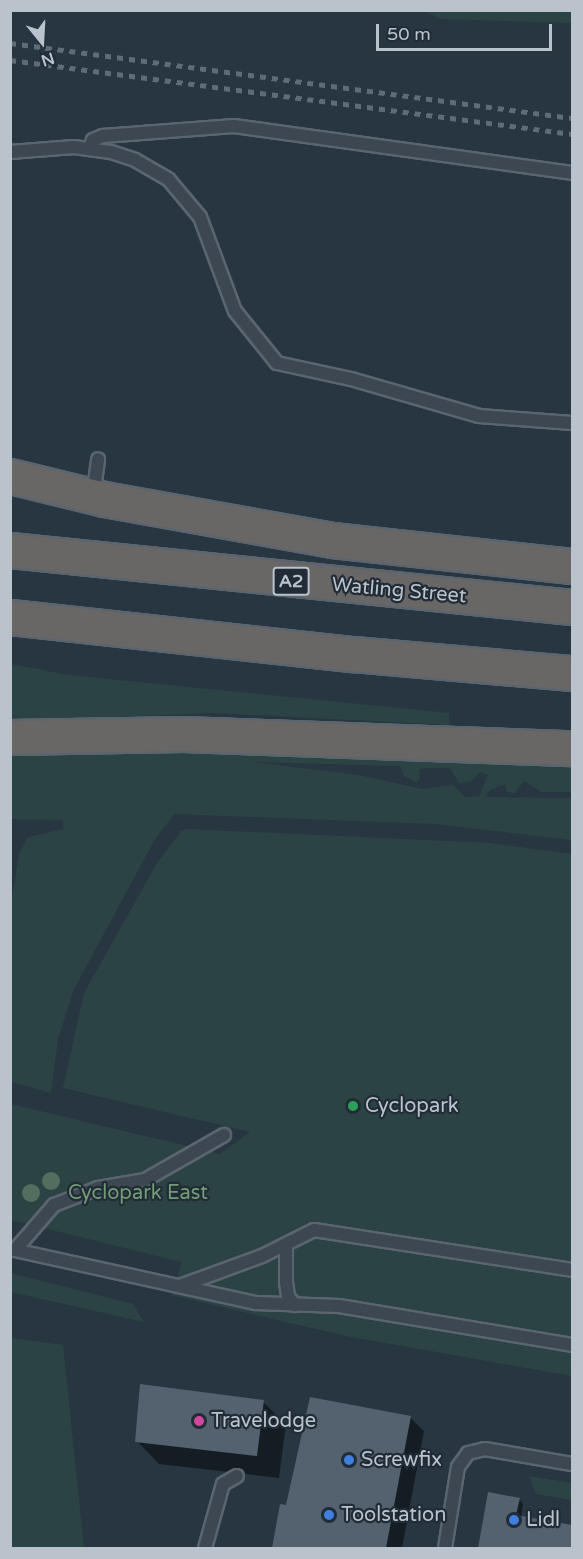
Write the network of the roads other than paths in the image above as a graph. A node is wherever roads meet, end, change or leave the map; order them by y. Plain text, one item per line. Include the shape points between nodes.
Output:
1 (90, 149) junction
2 (10, 152) edge
3 (573, 173) edge
4 (573, 423) edge
5 (98, 459) dead end
6 (10, 476) edge
7 (93, 495) junction
8 (10, 550) edge
9 (573, 566) edge
10 (573, 607) edge
11 (10, 617) edge
12 (573, 673) edge
13 (10, 737) edge
14 (573, 748) edge
15 (224, 1135) dead end
16 (286, 1244) junction
17 (13, 1250) edge
18 (573, 1270) edge
19 (180, 1286) junction
20 (295, 1305) junction
21 (573, 1345) edge
22 (573, 1464) edge
23 (237, 1476) dead end
24 (205, 1548) edge
25 (445, 1548) edge

1 - 2 lane
1 - 3 lane via 93,140 100,136 234,126
1 - 4 lane via 147,165 189,199 205,226 232,305 253,338 278,363 351,379 479,416
5 - 7 lane
6 - 7 highway
7 - 9 highway via 332,540
8 - 10 highway, Watling Street / A2
11 - 12 highway
13 - 14 highway via 183,734
15 - 17 lane via 145,1180 98,1188 54,1205
16 - 18 lane via 314,1230 328,1231
16 - 19 lane
16 - 20 lane via 288,1297
17 - 19 lane
19 - 20 lane via 256,1303
20 - 21 lane via 339,1306
22 - 25 lane via 485,1449 468,1453 458,1467
23 - 24 lane via 223,1484

